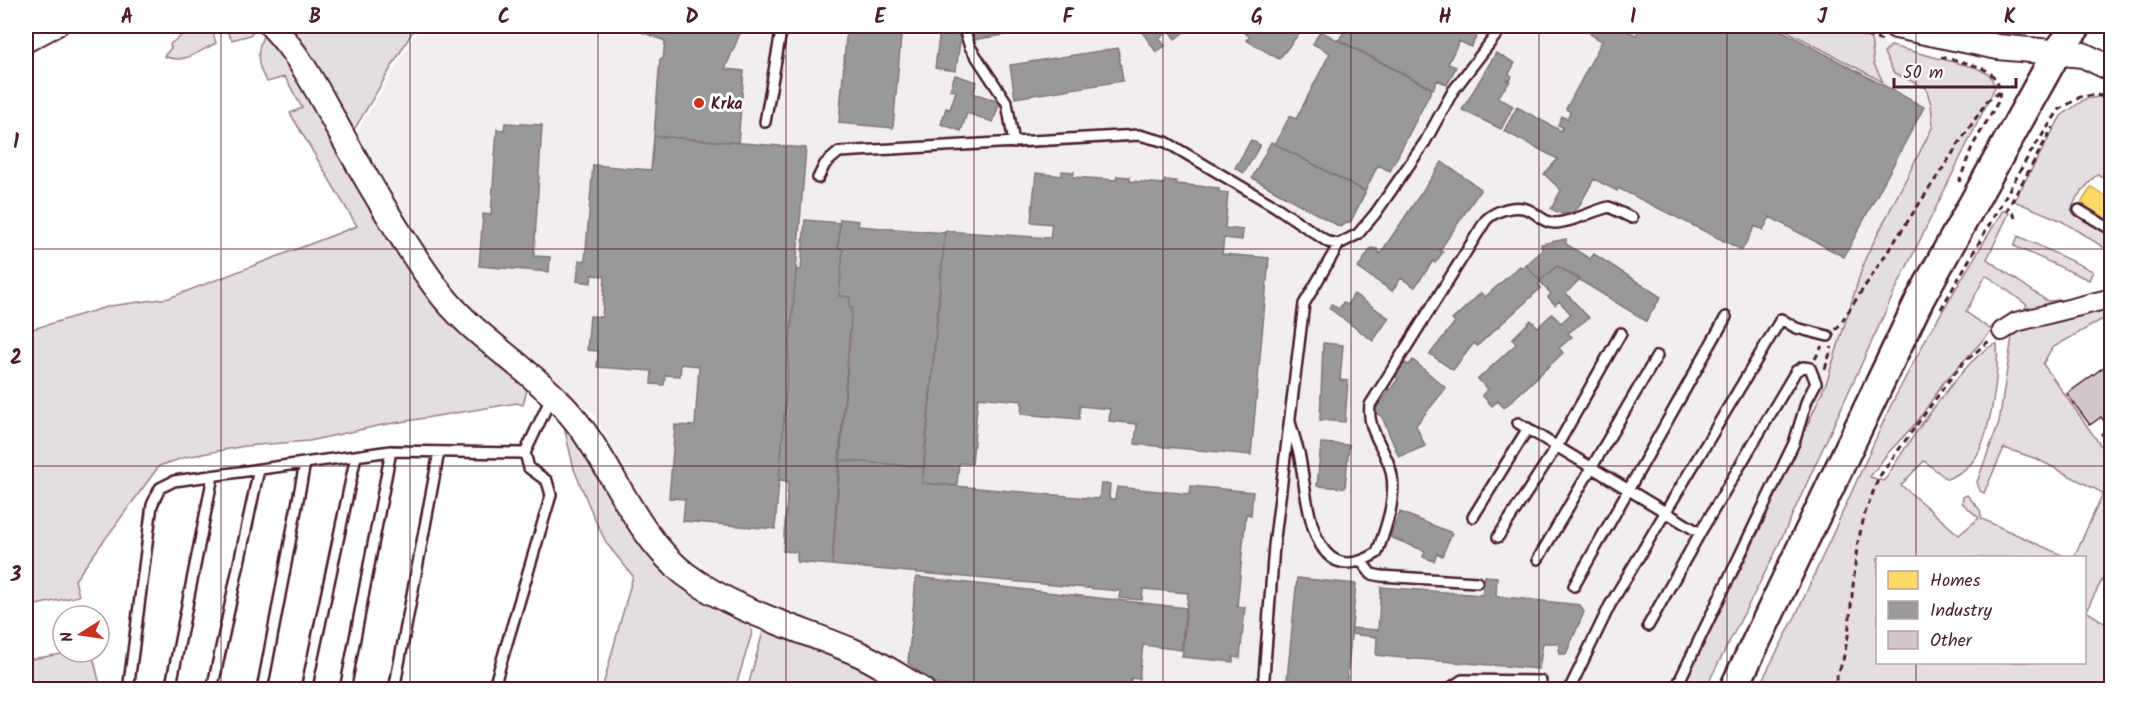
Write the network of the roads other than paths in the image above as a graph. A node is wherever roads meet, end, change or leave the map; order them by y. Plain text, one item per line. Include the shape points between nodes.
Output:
1 (58, 26) edge
2 (272, 26) edge
3 (782, 26) edge
4 (963, 26) edge
5 (1503, 26) edge
6 (1896, 26) edge
7 (2077, 26) edge
8 (26, 43) edge
9 (2057, 52) junction
10 (2112, 69) edge
11 (765, 122) dead end
12 (1014, 143) junction
13 (818, 178) dead end
14 (2079, 210) dead end
15 (1632, 218) dead end
16 (2112, 230) edge
17 (1339, 244) junction
18 (2112, 298) edge
19 (1726, 317) dead end
20 (2002, 331) road end
21 (1621, 333) dead end
22 (1828, 336) road end
23 (1657, 356) dead end
24 (552, 396) junction
25 (1290, 422) junction
26 (1518, 423) dead end
27 (1528, 428) junction
28 (1557, 446) junction
29 (391, 451) junction
30 (439, 452) junction
31 (525, 453) junction
32 (356, 456) junction
33 (304, 463) junction
34 (1592, 467) junction
35 (259, 469) junction
36 (213, 476) junction
37 (1629, 489) junction
38 (1666, 512) junction
39 (1473, 517) dead end
40 (1700, 533) junction
41 (1498, 537) dead end
42 (1538, 559) dead end
43 (1362, 562) junction
44 (1477, 582) dead end
45 (1574, 586) dead end
46 (1648, 626) dead end
47 (1541, 681) dead end
48 (129, 683) dead end
49 (170, 690) edge
50 (212, 690) edge
51 (262, 690) edge
52 (306, 690) edge
53 (345, 690) edge
54 (394, 690) edge
55 (494, 690) edge
56 (922, 690) edge
57 (1263, 690) edge
58 (1447, 690) edge
59 (1569, 690) edge
60 (1675, 690) edge
61 (1733, 690) edge

1 - 8 street
2 - 24 street via 284,38 324,101 389,219 436,288 488,342
3 - 11 lane
4 - 12 lane via 970,48 1007,104
5 - 17 lane via 1453,91 1425,142 1375,214 1358,234
6 - 9 street via 1998,47
7 - 9 main road
9 - 10 street via 2083,55
9 - 61 main road via 1920,299
12 - 13 lane via 839,152 825,164
12 - 17 lane via 1139,135 1166,142 1328,242
14 - 16 lane
15 - 43 lane via 1609,207 1554,223 1528,209 1495,212 1486,220 1370,405 1368,417 1389,464 1393,490 1377,552
17 - 25 lane via 1304,304
18 - 20 street via 2016,322
19 - 37 lane
21 - 28 lane
22 - 38 lane via 1781,319
23 - 34 lane
24 - 31 lane
24 - 56 street via 588,437 651,537 684,573 720,596 858,654
25 - 43 lane via 1316,540 1336,559 1347,564
25 - 57 lane via 1274,546
26 - 27 lane
27 - 28 lane
27 - 39 lane
28 - 34 lane
28 - 41 lane
29 - 30 lane
29 - 32 lane
29 - 53 lane
30 - 31 lane
30 - 54 lane
31 - 55 lane via 529,468 547,481 551,495
32 - 33 lane
32 - 52 lane
33 - 35 lane
33 - 51 lane
34 - 37 lane
34 - 42 lane
35 - 36 lane
35 - 50 lane
36 - 48 lane via 174,481 160,488 152,505
36 - 49 lane
37 - 38 lane
37 - 45 lane
38 - 40 lane
38 - 59 lane via 1610,605
40 - 46 lane
40 - 60 lane via 1796,371 1810,368 1816,383 1794,443
43 - 44 lane via 1371,574 1381,576
47 - 58 lane via 1462,680

